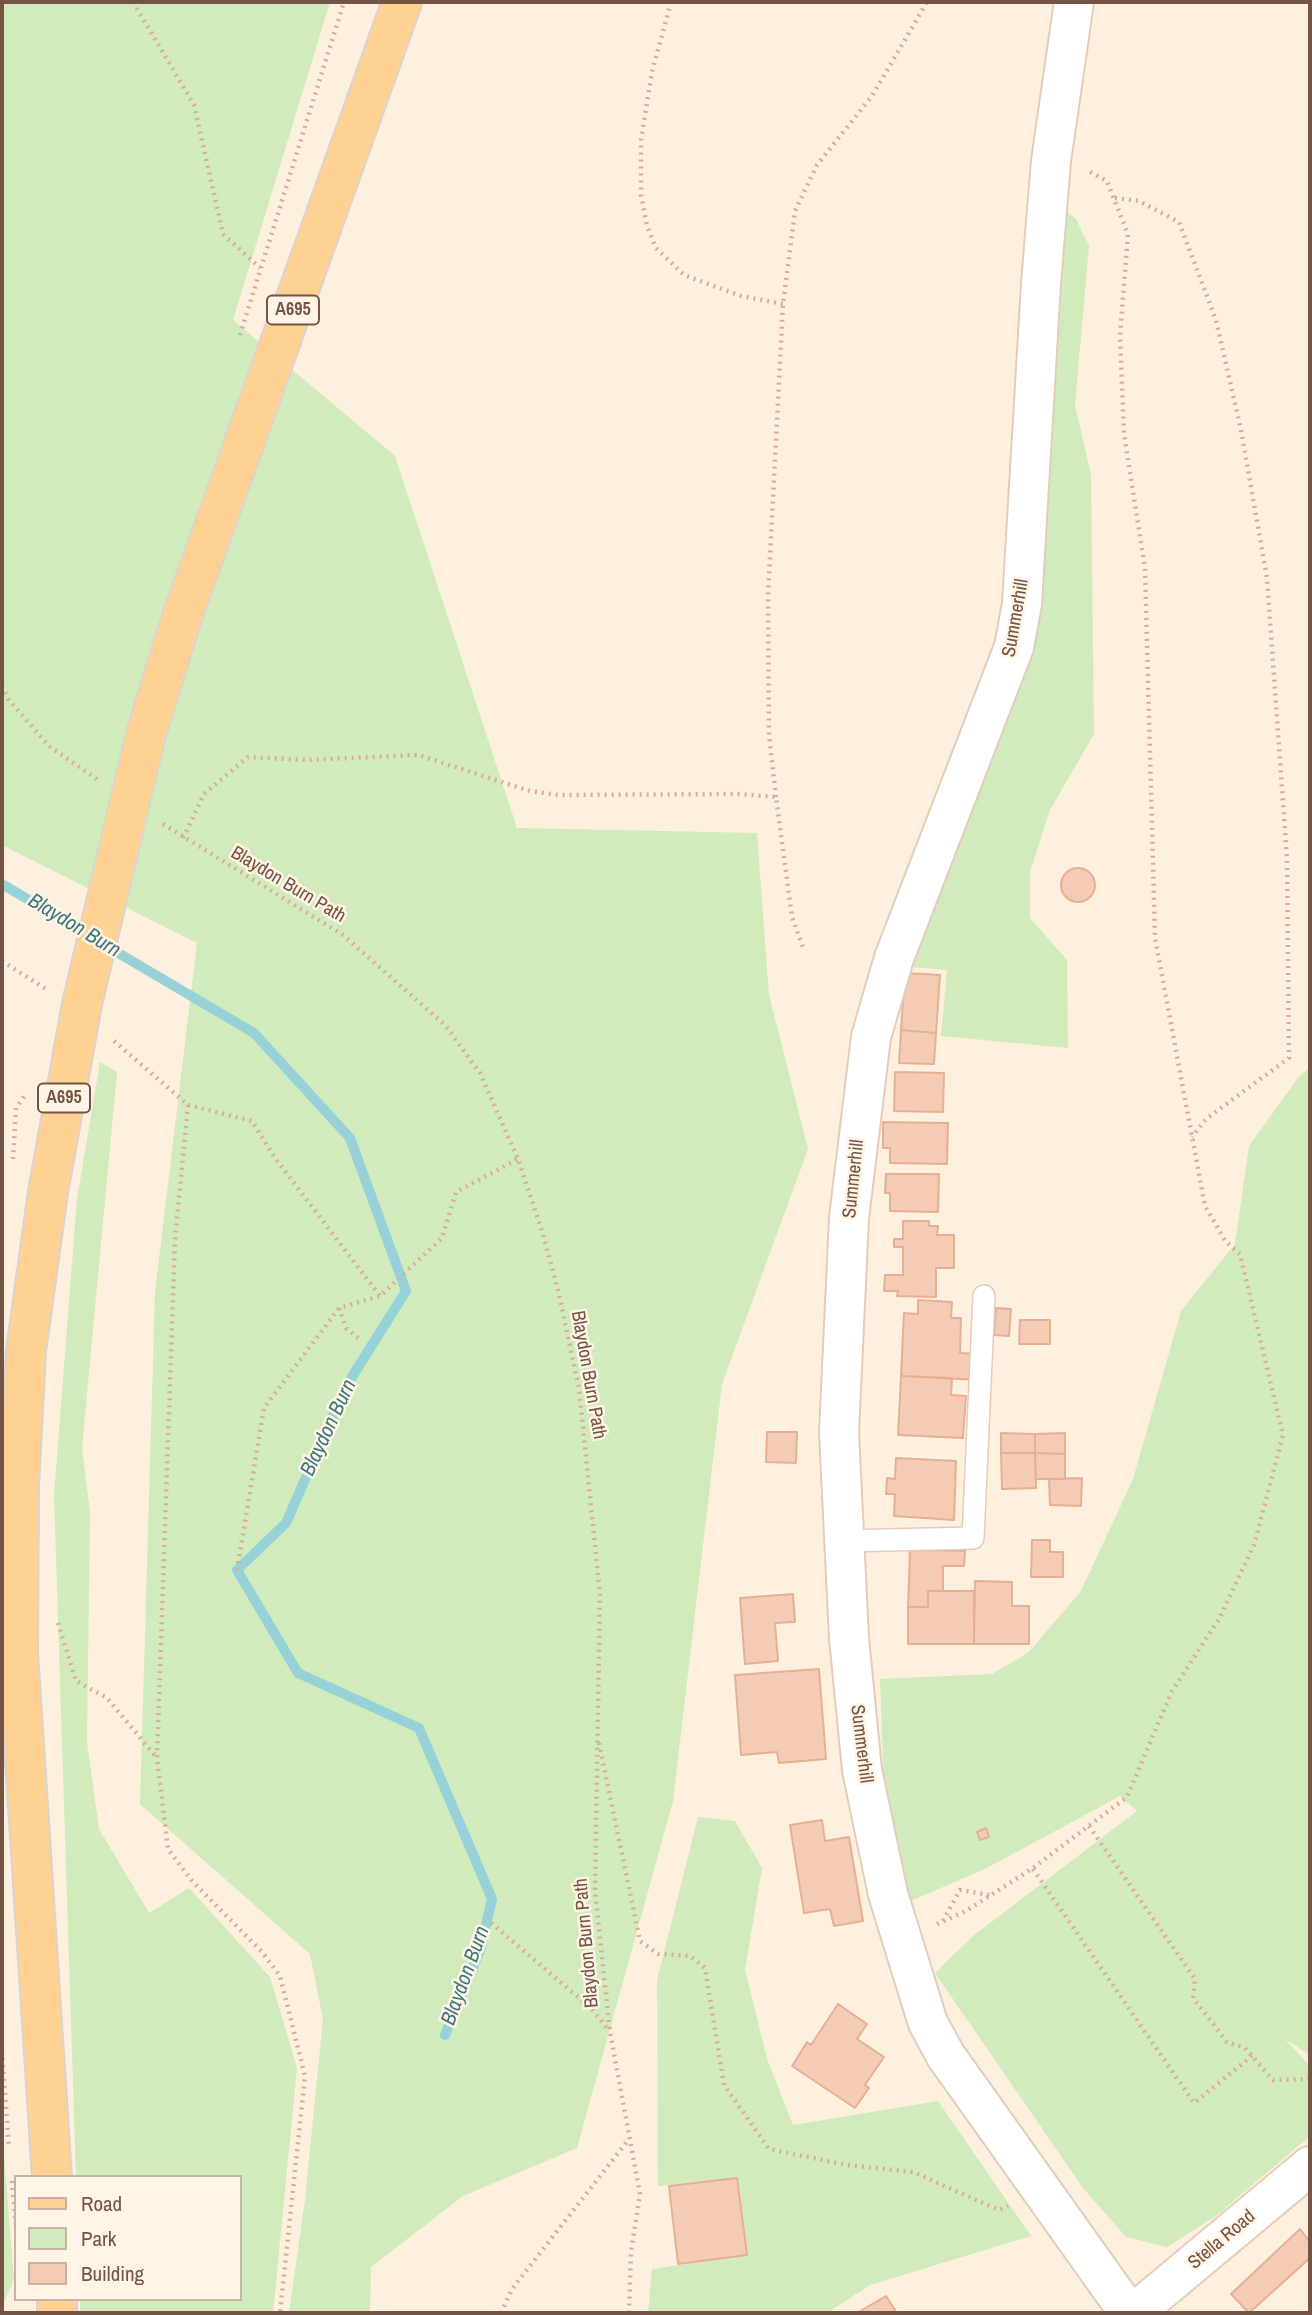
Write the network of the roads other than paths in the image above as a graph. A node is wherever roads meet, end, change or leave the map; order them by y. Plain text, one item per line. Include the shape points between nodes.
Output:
1 (402, 2) edge
2 (1074, 2) edge
3 (984, 1296) dead end
4 (843, 1541) junction
5 (1310, 2166) edge
6 (52, 2175) edge
7 (1129, 2313) edge
8 (1134, 2313) edge

1 - 6 main road, A695, bridge via 182,617 146,734 79,1010 48,1192 26,1351 18,1652
2 - 4 street, Summerhill via 1051,161 1022,604 1014,647 894,958 867,1061 842,1327
3 - 4 lane via 973,1538
4 - 7 street, Summerhill via 862,1770 888,1894 928,2023 946,2056
5 - 8 street, Stella Road

